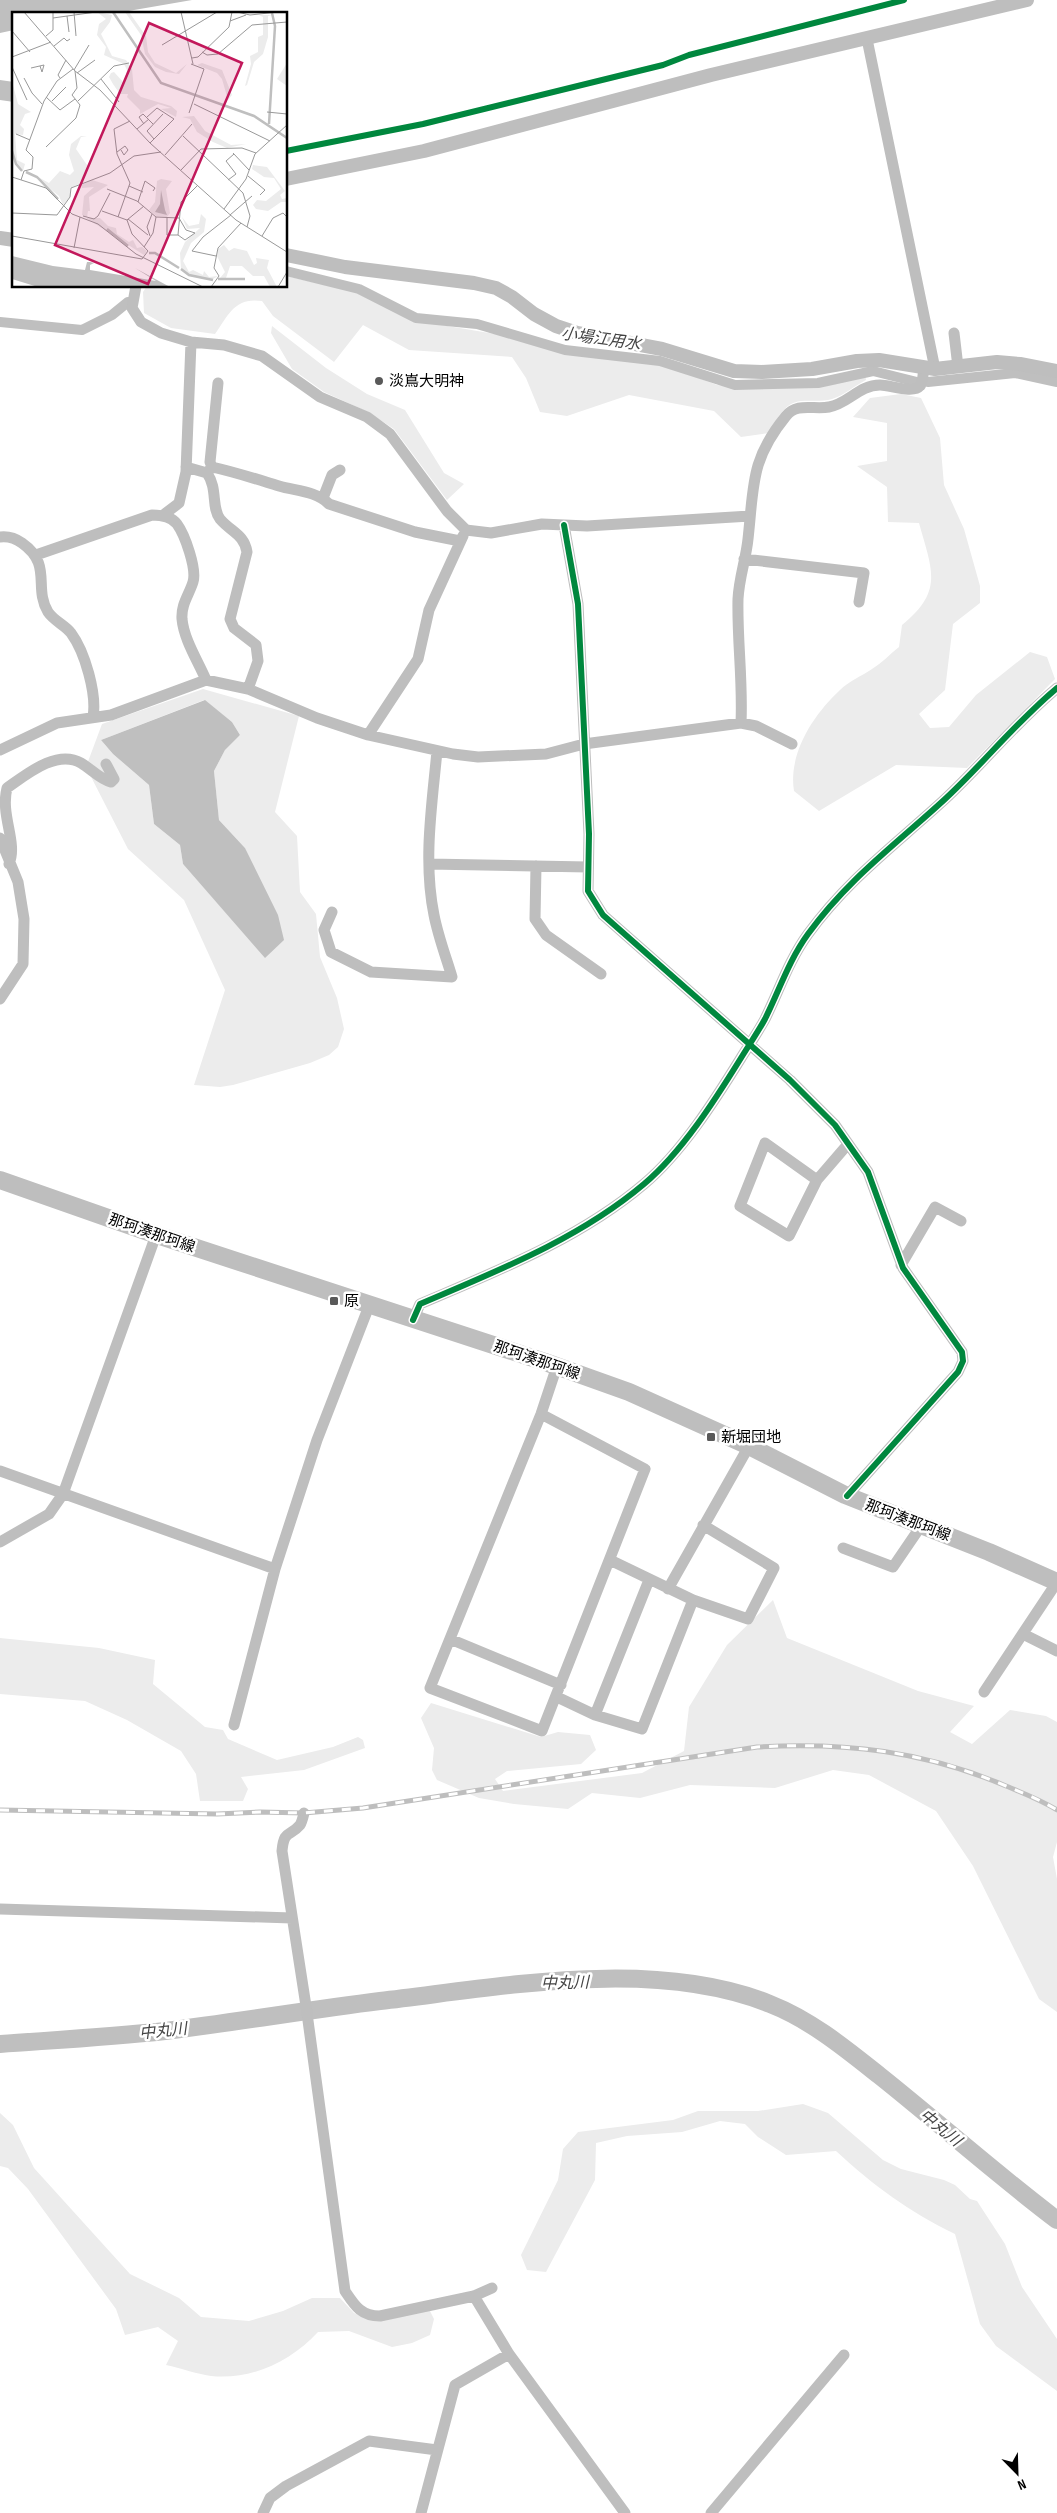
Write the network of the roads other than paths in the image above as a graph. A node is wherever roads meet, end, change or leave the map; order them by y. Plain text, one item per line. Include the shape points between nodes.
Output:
1 (1027, 0) edge
2 (867, 39) junction
3 (288, 178) edge
4 (288, 255) edge
5 (136, 288) edge
6 (955, 338) dead end
7 (191, 342) junction
8 (958, 367) junction
9 (929, 368) junction
10 (1057, 371) edge
11 (218, 383) dead end
12 (186, 467) junction
13 (209, 470) junction
14 (340, 470) dead end
15 (323, 498) junction
16 (162, 516) junction
17 (750, 516) junction
18 (564, 525) junction
19 (466, 530) junction
20 (0, 538) edge
21 (460, 541) junction
22 (36, 555) junction
23 (744, 559) junction
24 (859, 602) dead end
25 (206, 680) junction
26 (1057, 688) edge
27 (248, 689) junction
28 (93, 717) junction
29 (741, 723) junction
30 (368, 735) junction
31 (584, 744) junction
32 (792, 744) dead end
33 (0, 750) edge
34 (437, 751) junction
35 (106, 764) dead end
36 (0, 838) edge
37 (10, 864) junction
38 (429, 864) junction
39 (536, 866) junction
40 (588, 867) junction
41 (332, 912) dead end
42 (601, 974) dead end
43 (0, 998) edge
44 (749, 1044) junction
45 (848, 1144) junction
46 (0, 1180) edge
47 (817, 1180) junction
48 (961, 1221) dead end
49 (156, 1235) junction
50 (901, 1265) junction
51 (369, 1306) junction
52 (413, 1320) junction
53 (558, 1366) junction
54 (541, 1414) junction
55 (750, 1446) junction
56 (0, 1471) edge
57 (63, 1494) junction
58 (847, 1496) junction
59 (703, 1525) junction
60 (920, 1526) junction
61 (0, 1542) edge
62 (843, 1548) dead end
63 (610, 1560) junction
64 (274, 1569) junction
65 (649, 1580) junction
66 (1057, 1582) edge
67 (668, 1589) junction
68 (693, 1600) junction
69 (1023, 1634) junction
70 (450, 1639) junction
71 (1057, 1651) edge
72 (562, 1685) junction
73 (984, 1692) dead end
74 (557, 1697) junction
75 (595, 1715) junction
76 (234, 1724) dead end
77 (304, 1814) dead end
78 (0, 1909) edge
79 (292, 1918) junction
80 (492, 2288) dead end
81 (474, 2296) junction
82 (508, 2354) junction
83 (844, 2355) dead end
84 (437, 2450) junction
85 (263, 2513) edge
86 (421, 2513) edge
87 (625, 2513) edge
88 (711, 2513) edge

1 - 2 street
2 - 3 street via 711,75 424,151
2 - 9 street via 930,342
4 - 9 street via 345,267 496,288 542,318 578,333 662,349 734,371 812,369 879,360
5 - 7 street via 132,308 141,322 161,333
6 - 8 street
7 - 12 street
7 - 19 street via 224,345 262,356 320,398 367,417 390,434 447,511
8 - 9 street
8 - 10 street via 997,362
9 - 17 street via 919,388 864,387 829,408 793,409 756,466
11 - 13 street
12 - 13 street
12 - 16 street via 178,503
13 - 15 street via 243,473
13 - 27 street via 220,518 242,538 247,552 230,618 234,628 252,640 258,652
14 - 15 street via 327,483
15 - 21 street via 329,504 415,532
16 - 22 street via 152,515
16 - 25 street via 177,524 193,563 193,582 184,601 182,617
17 - 18 street
17 - 23 street
18 - 19 street via 542,524 491,533
18 - 31 street via 578,604
19 - 21 street
20 - 22 street via 15,538
21 - 30 street via 429,610 418,659
22 - 28 street via 42,574 44,603 49,613 69,631 81,653 94,696
23 - 24 street via 864,573
23 - 29 street via 738,600
25 - 27 street
25 - 28 street via 111,715
26 - 44 street via 943,801 840,893 794,955 764,1020
27 - 30 street
28 - 33 street via 57,723
29 - 31 street
29 - 32 street via 756,726
30 - 34 street
31 - 34 street via 546,754 478,757
31 - 40 street
34 - 38 street
35 - 37 street via 114,779 111,782 67,758 36,769 7,788 4,808 12,852
36 - 37 street
37 - 43 street via 18,882 24,919 23,964
38 - 39 street
38 - 41 street via 434,915 452,977 371,972 331,952 324,930
39 - 40 street
39 - 42 street via 535,919 546,935
40 - 44 street via 588,890 603,915
44 - 45 street via 829,1119
44 - 52 street via 711,1104 644,1184 565,1236 420,1304
45 - 47 street
45 - 50 street via 868,1172
46 - 49 main road, 那珂湊那珂線
47 - 47 street via 789,1236 740,1206 765,1143
48 - 50 street via 935,1207
49 - 51 main road, 那珂湊那珂線
49 - 57 street
50 - 58 street via 962,1352 963,1361 958,1372
51 - 52 main road, 那珂湊那珂線
51 - 64 street via 317,1440
52 - 53 main road, 那珂湊那珂線
53 - 54 street
53 - 55 main road, 那珂湊那珂線 via 629,1392
54 - 63 street via 645,1469
54 - 70 street
55 - 58 main road, 那珂湊那珂線
55 - 59 street
56 - 57 street
57 - 61 street via 48,1514
57 - 64 street
58 - 60 main road, 那珂湊那珂線
59 - 67 street
59 - 68 street via 774,1568 748,1619
60 - 62 street via 892,1567
60 - 66 main road, 那珂湊那珂線
63 - 65 street
63 - 72 street
64 - 76 street
65 - 67 street
65 - 75 street
66 - 69 street
67 - 68 street
68 - 75 street via 642,1729
69 - 71 street
69 - 73 street
70 - 72 street
70 - 74 street via 430,1688 542,1731
72 - 74 street
74 - 75 street
77 - 79 street via 300,1826 288,1832 283,1840
78 - 79 street
79 - 81 street via 345,2291 361,2312 370,2316
80 - 81 street
81 - 82 street
82 - 84 street via 456,2385
82 - 87 street
83 - 88 street
84 - 85 street via 369,2441 286,2486 270,2498
84 - 86 street

